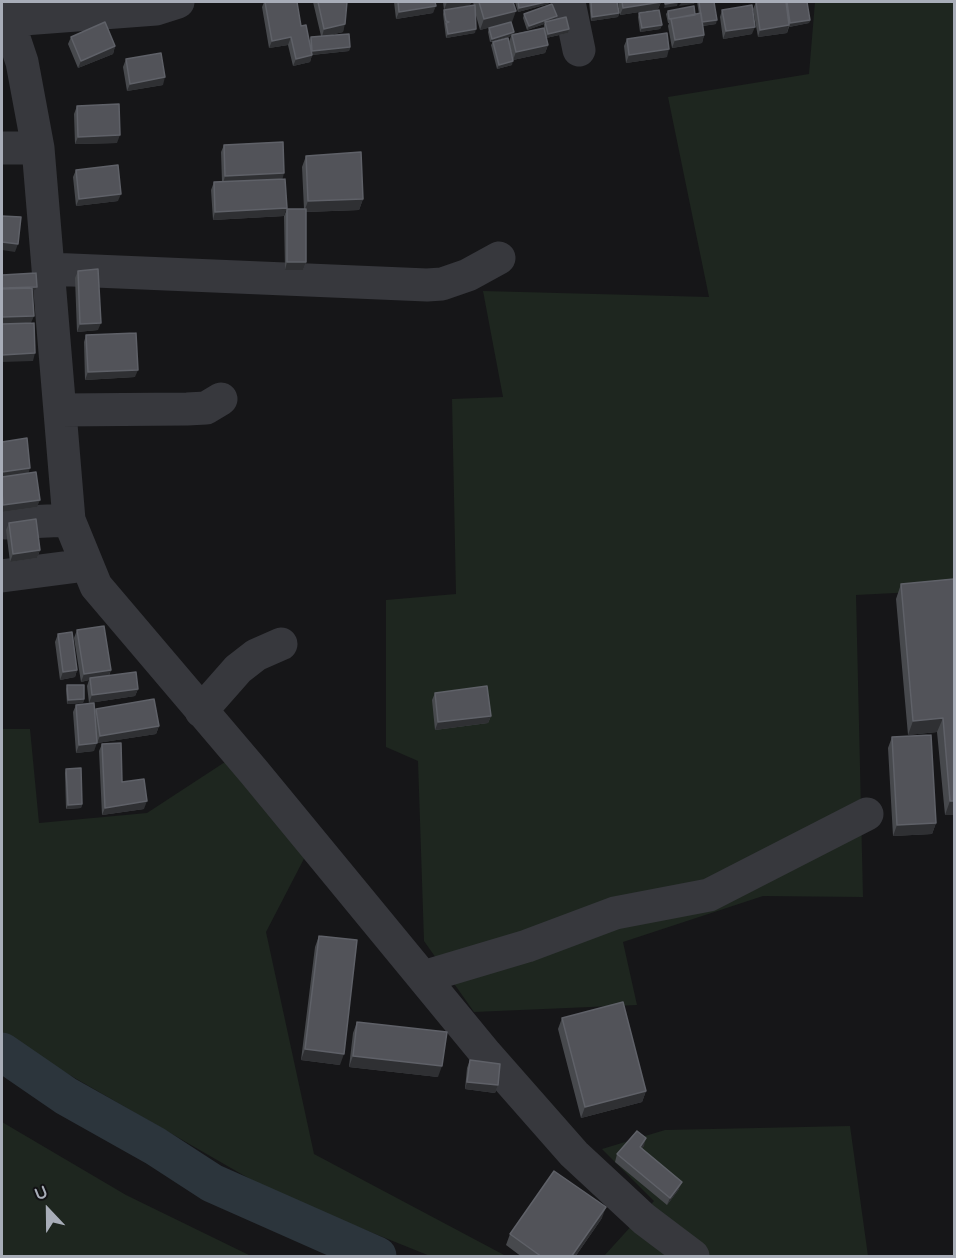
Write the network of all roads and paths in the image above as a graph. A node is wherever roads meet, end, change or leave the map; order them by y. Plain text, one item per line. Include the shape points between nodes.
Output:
1 (178, 2) edge
2 (569, 2) edge
3 (6, 11) edge
4 (579, 50) dead end
5 (2, 148) edge
6 (38, 148) junction
7 (499, 258) dead end
8 (48, 269) junction
9 (222, 399) dead end
10 (60, 410) junction
11 (69, 520) junction
12 (5, 523) dead end
13 (86, 565) junction
14 (2, 576) edge
15 (281, 644) dead end
16 (201, 711) junction
17 (867, 814) dead end
18 (423, 977) junction
19 (693, 1257) edge

1 - 3 street via 156,9
2 - 4 street
3 - 6 street via 22,62
5 - 6 street
6 - 8 street
7 - 8 street via 468,275 427,285
8 - 10 street
9 - 10 street via 206,408
10 - 11 street
11 - 12 street
11 - 13 street
13 - 14 street
13 - 16 street via 96,586
15 - 16 street via 256,655 238,669
16 - 18 street
17 - 18 street via 709,895 615,913 527,946
18 - 19 street via 574,1154 644,1219

